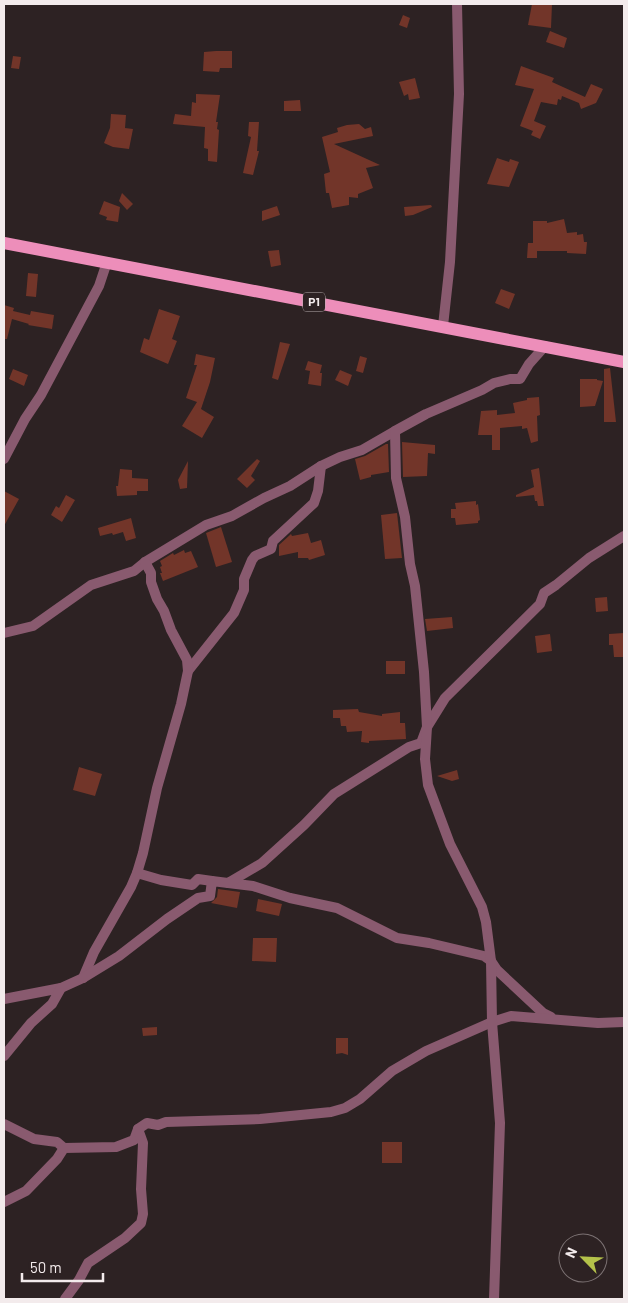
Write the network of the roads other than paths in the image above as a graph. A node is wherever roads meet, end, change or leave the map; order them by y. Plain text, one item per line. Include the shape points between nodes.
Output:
1 (457, 4) edge
2 (4, 243) edge
3 (108, 262) junction
4 (443, 326) junction
5 (545, 346) junction
6 (624, 362) edge
7 (395, 431) junction
8 (4, 459) edge
9 (320, 466) junction
10 (624, 536) edge
11 (146, 562) junction
12 (4, 633) edge
13 (188, 671) junction
14 (427, 727) junction
15 (137, 873) junction
16 (212, 881) junction
17 (228, 883) junction
18 (490, 961) junction
19 (83, 978) junction
20 (61, 988) junction
21 (4, 999) edge
22 (556, 1019) junction
23 (492, 1022) junction
24 (624, 1022) edge
25 (4, 1056) edge
26 (4, 1124) edge
27 (138, 1129) junction
28 (64, 1148) junction
29 (4, 1202) edge
30 (65, 1299) edge
31 (494, 1299) edge

1 - 4 street via 459,94 450,262
2 - 3 main road, P1
3 - 4 main road, P1
3 - 8 street via 99,286
4 - 5 main road, P1
5 - 6 main road, P1
5 - 7 street via 520,379 494,382
7 - 9 street via 362,450
7 - 14 street via 396,478 415,586
9 - 11 street via 290,486 232,516 206,525
9 - 13 street via 314,502 273,541 271,549 252,560 234,613
10 - 14 street via 544,593 540,604 514,632 454,689
11 - 12 street via 134,571 91,585 34,626
11 - 13 street via 157,599 188,660
13 - 15 street
14 - 17 street via 421,743 409,747 334,794 270,858
14 - 18 street via 425,760 428,785 450,844 482,908
15 - 16 street via 192,885 198,879
15 - 19 street
16 - 17 street
16 - 19 street via 210,896 198,898
17 - 18 street via 253,886 337,908 397,938 475,953
18 - 22 street via 543,1013
18 - 23 street
19 - 20 street
20 - 21 street
20 - 25 street via 52,1004 31,1023
22 - 23 street via 511,1016
22 - 24 street
23 - 27 street via 409,1061 345,1108 260,1119 147,1123
23 - 31 street via 500,1123
26 - 28 street via 34,1139 57,1142
27 - 28 street via 134,1140 116,1147
27 - 30 street via 143,1144 140,1188 144,1214 141,1223 128,1236 88,1263
28 - 29 street via 26,1190

